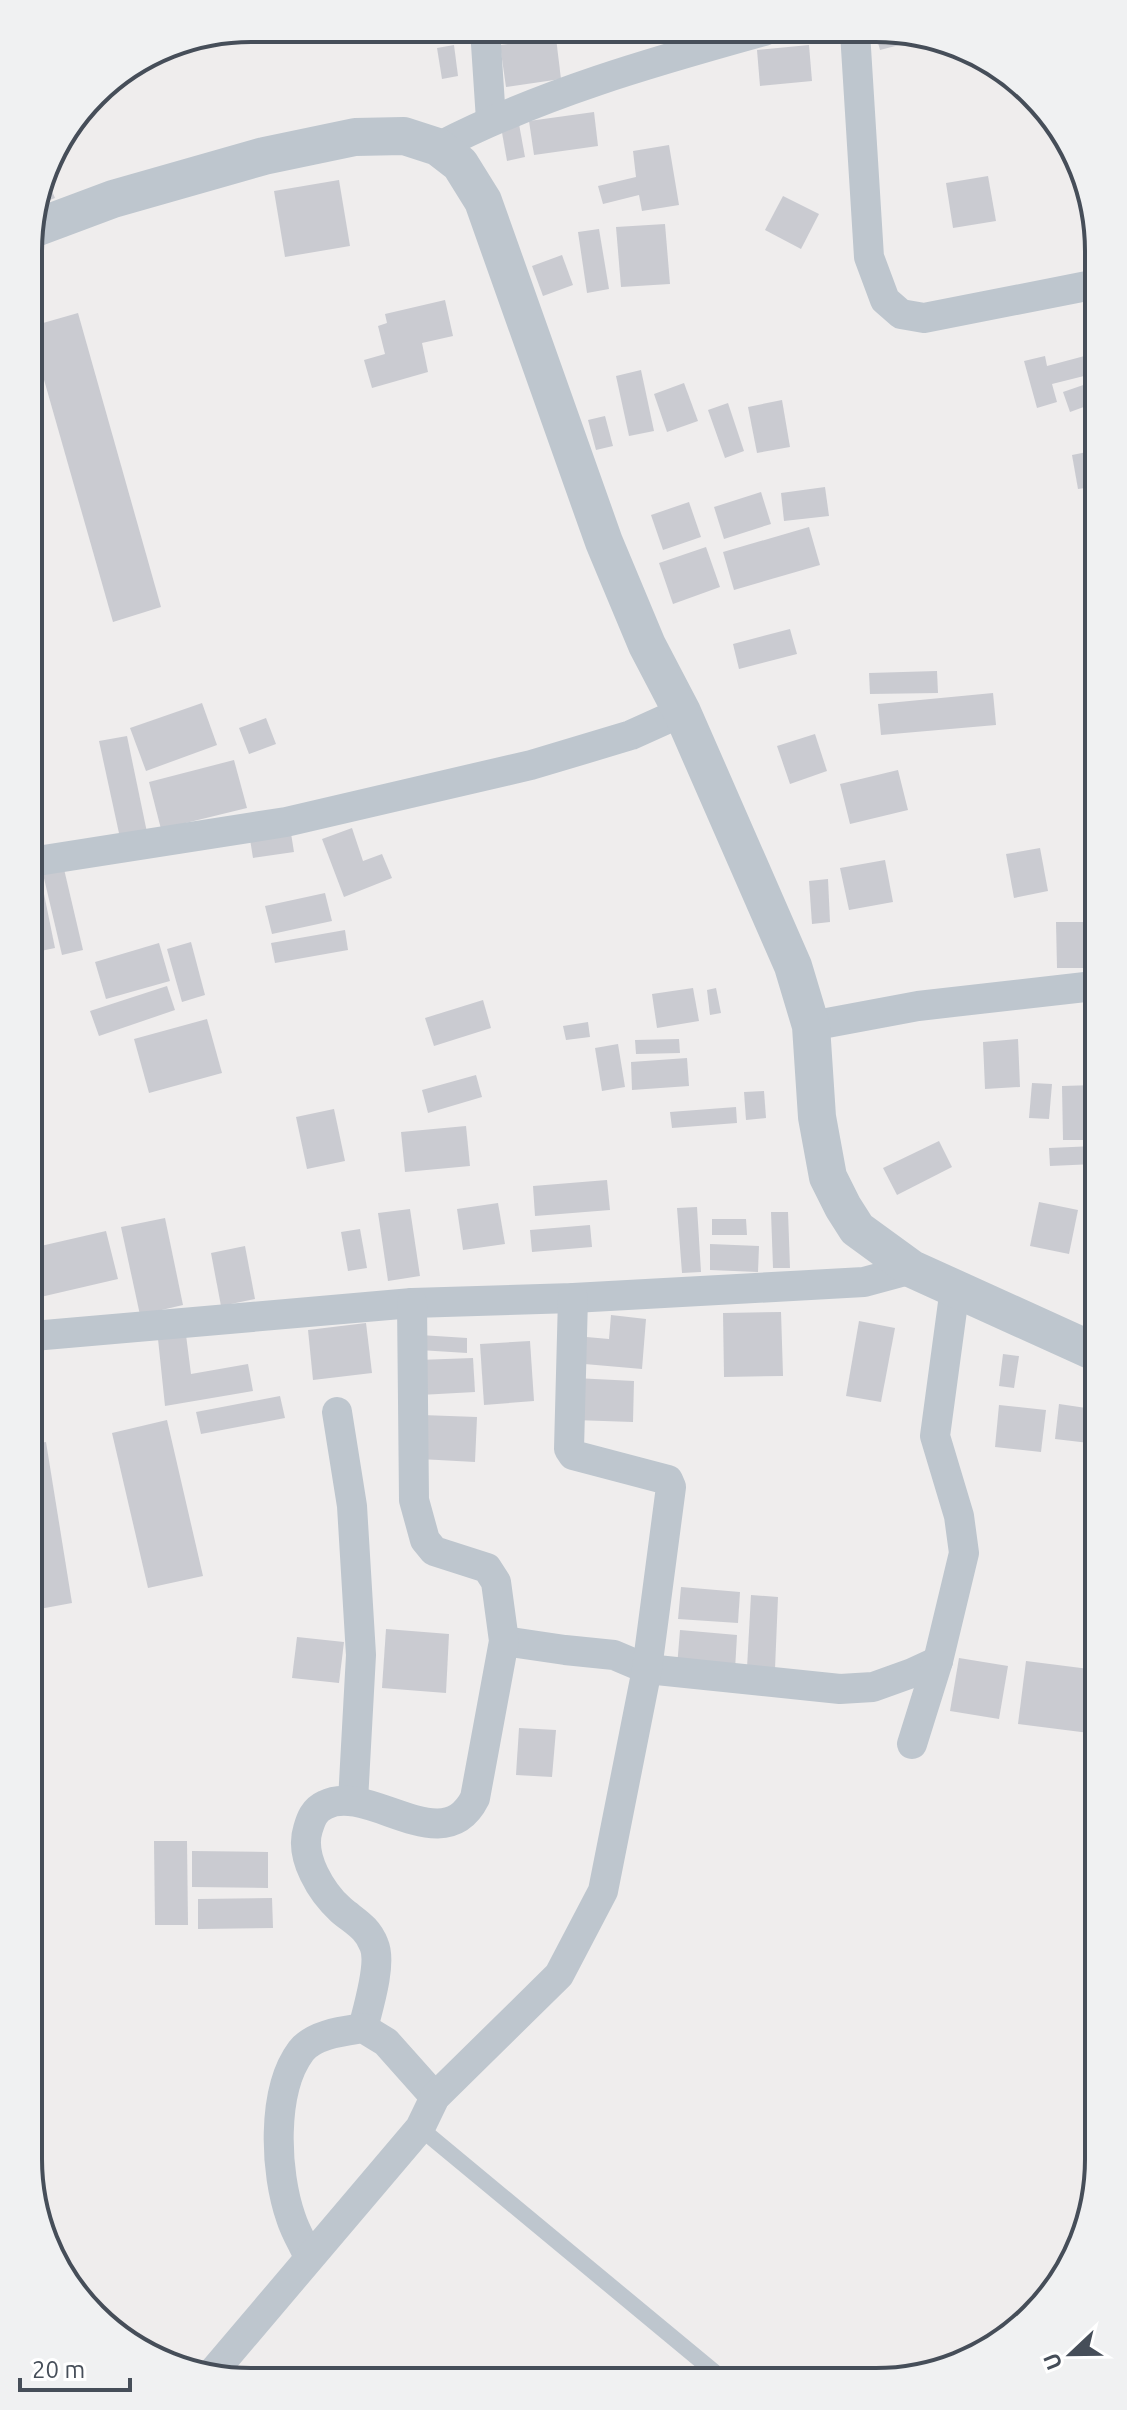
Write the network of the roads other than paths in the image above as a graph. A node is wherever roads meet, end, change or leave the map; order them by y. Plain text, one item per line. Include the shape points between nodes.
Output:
1 (486, 42) edge
2 (727, 42) edge
3 (856, 42) edge
4 (491, 120) junction
5 (438, 147) junction
6 (44, 225) edge
7 (1085, 286) edge
8 (682, 712) junction
9 (42, 860) edge
10 (1085, 987) edge
11 (811, 1026) junction
12 (912, 1269) junction
13 (955, 1288) junction
14 (573, 1298) junction
15 (412, 1303) junction
16 (42, 1335) edge
17 (1085, 1347) edge
18 (337, 1412) dead end
19 (504, 1641) junction
20 (938, 1661) junction
21 (647, 1669) junction
22 (912, 1744) dead end
23 (353, 1801) junction
24 (363, 2028) junction
25 (435, 2097) junction
26 (420, 2128) junction
27 (309, 2257) junction
28 (219, 2365) edge
29 (710, 2368) edge

1 - 4 street
2 - 4 street
3 - 7 street via 869,257 885,300 901,314 924,318
4 - 5 street
5 - 6 street via 404,136 355,137 264,156
5 - 8 street via 460,164 483,201 604,542
8 - 9 street via 631,735 531,765 286,822
8 - 11 street via 793,966
10 - 11 street via 918,1006
11 - 12 street via 817,1117 828,1177 857,1229
12 - 13 street
12 - 14 street via 864,1282
13 - 17 street
13 - 20 street via 935,1436 959,1516 964,1553
14 - 15 street
14 - 21 street via 569,1449 573,1455 668,1480 671,1487
15 - 16 street
15 - 19 street via 418,1523 434,1551 487,1568 496,1582
18 - 23 street via 352,1506 360,1641
19 - 21 street via 614,1655
19 - 23 street via 469,1809 456,1819 420,1823
20 - 21 street via 873,1687 840,1689
20 - 22 street
21 - 25 street via 603,1891 559,1975
23 - 24 street via 326,1804 313,1814 306,1835 309,1860 322,1888 363,1925 376,1947
24 - 25 street via 386,2042
24 - 27 street via 340,2031 302,2049 278,2112 282,2182 291,2219
25 - 26 street
26 - 27 street
26 - 29 lane
27 - 28 street

